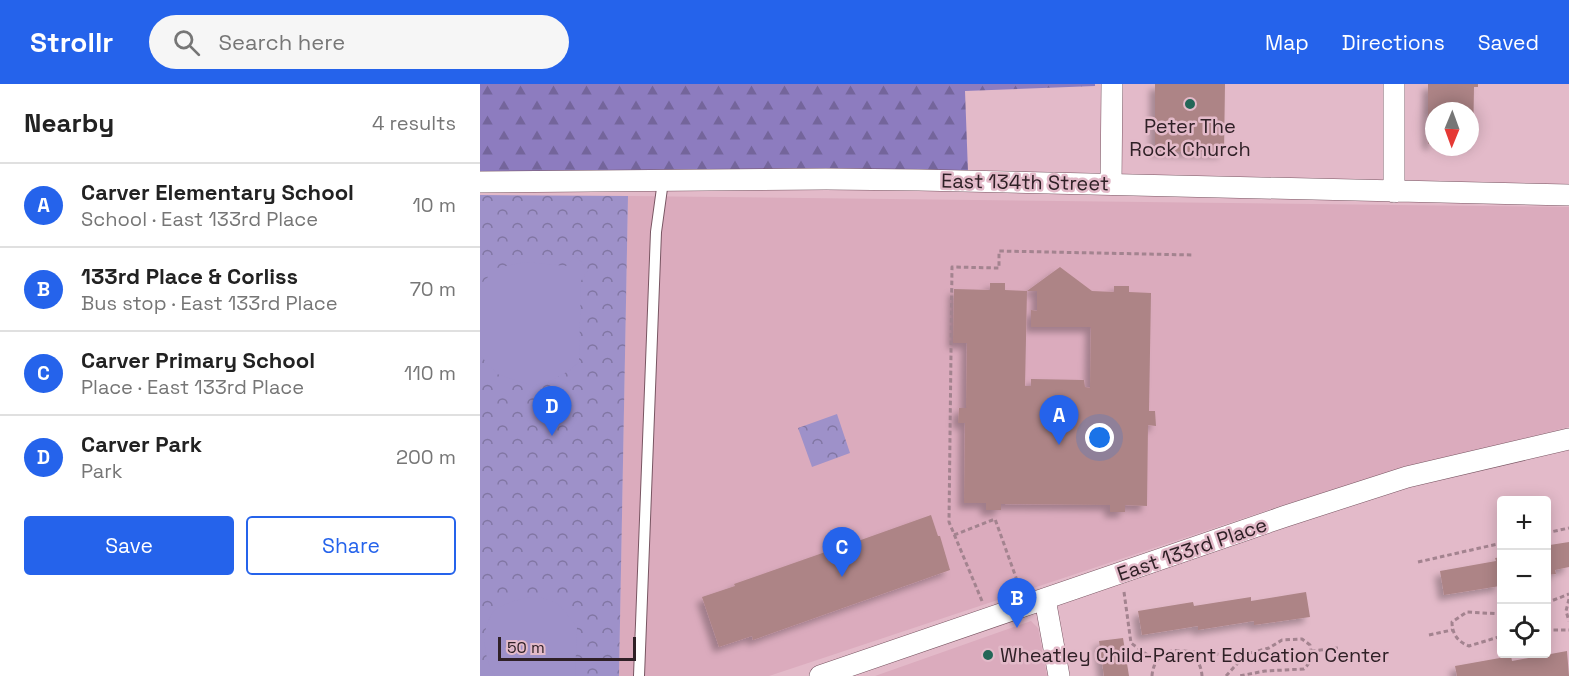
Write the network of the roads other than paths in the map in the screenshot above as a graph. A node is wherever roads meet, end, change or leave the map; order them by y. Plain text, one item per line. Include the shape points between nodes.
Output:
1 (1112, 84) edge
2 (1394, 84) edge
3 (663, 181) junction
4 (480, 182) edge
5 (1111, 184) junction
6 (1394, 192) junction
7 (1569, 195) edge
8 (1569, 439) edge
9 (1045, 599) junction
10 (842, 673) edge
11 (639, 676) edge
12 (820, 676) edge
13 (1059, 676) edge

1 - 5 street
2 - 6 street
3 - 4 street, East 134th Street
3 - 5 street, East 134th Street via 826,178
3 - 11 lane via 656,232
5 - 6 street, East 134th Street
6 - 7 street, East 134th Street
8 - 9 street, East 133rd Place via 1407,477
9 - 10 street, East 133rd Place
9 - 13 street
10 - 12 street, East 133rd Place

